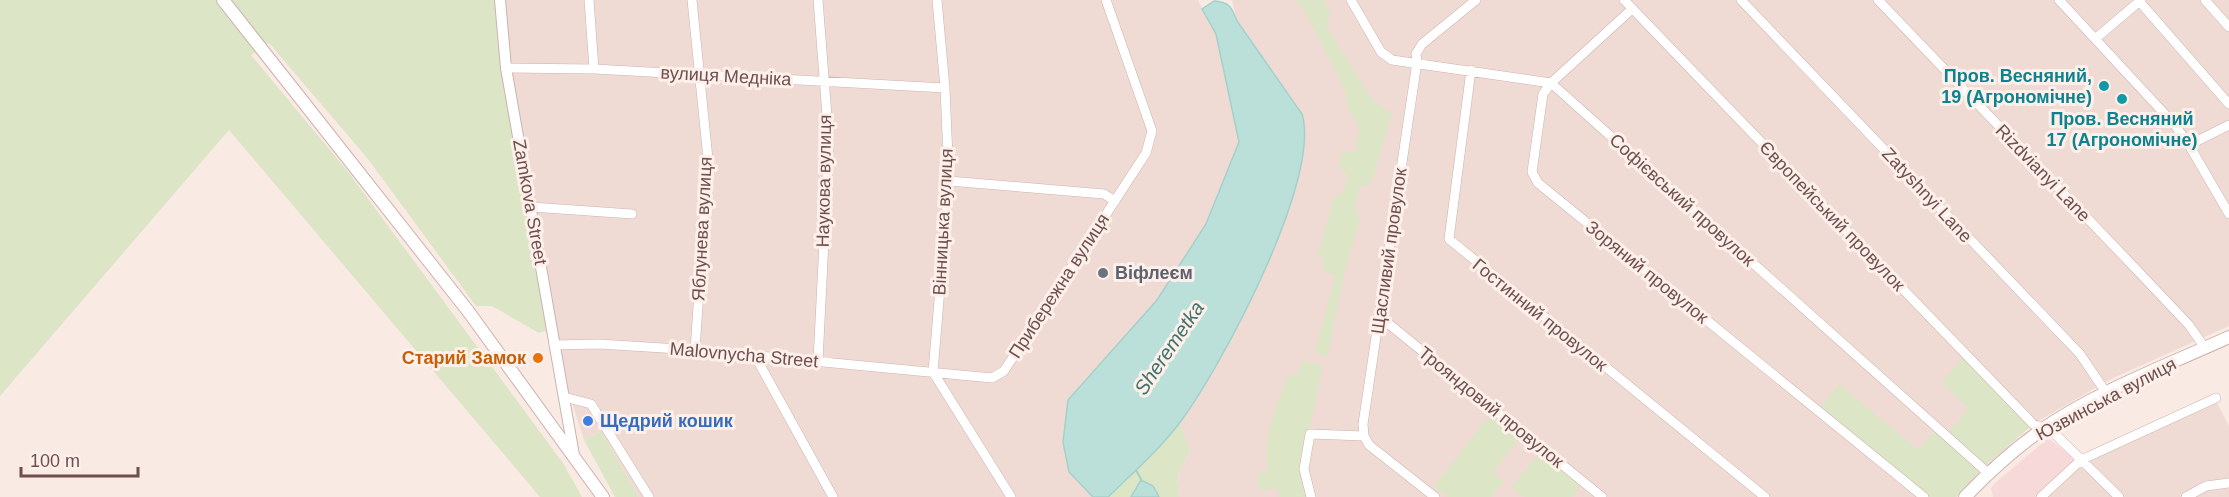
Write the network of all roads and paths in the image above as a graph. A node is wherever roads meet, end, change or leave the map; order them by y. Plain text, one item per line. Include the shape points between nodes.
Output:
1 (223, 0) edge
2 (500, 0) edge
3 (589, 0) edge
4 (692, 0) edge
5 (818, 0) edge
6 (937, 0) edge
7 (1106, 0) edge
8 (1351, 0) edge
9 (1624, 0) edge
10 (1741, 0) edge
11 (1878, 0) edge
12 (2059, 0) edge
13 (2205, 0) edge
14 (1473, 1) edge
15 (2140, 1) edge
16 (1632, 9) junction
17 (2229, 27) edge
18 (2095, 39) junction
19 (1417, 62) junction
20 (506, 68) junction
21 (594, 69) junction
22 (1471, 70) junction
23 (699, 75) junction
24 (824, 81) junction
25 (1551, 83) junction
26 (945, 88) junction
27 (2229, 104) edge
28 (2229, 126) edge
29 (2189, 145) junction
30 (949, 181) junction
31 (1114, 201) junction
32 (531, 207) junction
33 (632, 214) dead end
34 (2229, 214) edge
35 (1379, 316) junction
36 (2229, 337) edge
37 (554, 345) junction
38 (2205, 348) junction
39 (695, 350) junction
40 (755, 356) junction
41 (818, 361) junction
42 (933, 372) junction
43 (2107, 394) junction
44 (2216, 399) dead end
45 (564, 400) junction
46 (2042, 430) junction
47 (1364, 436) junction
48 (574, 455) junction
49 (2081, 460) junction
50 (1988, 473) junction
51 (2229, 483) edge
52 (603, 497) edge
53 (649, 497) edge
54 (833, 497) edge
55 (1011, 497) edge
56 (1311, 497) edge
57 (1435, 497) edge
58 (1602, 497) edge
59 (1765, 497) edge
60 (1923, 497) edge
61 (1965, 497) edge
62 (2041, 497) edge
63 (2119, 497) edge
64 (2186, 497) edge

1 - 48 main road via 468,311
2 - 20 street, Zamkova Street
3 - 21 street
4 - 23 street, Яблунева вулиця
5 - 24 street, Наукова вулиця
6 - 26 street, Вінницька вулиця
7 - 31 street, Прибережна вулиця via 1152,131 1146,153
8 - 19 street via 1386,56
9 - 16 street, Європейський провулок
10 - 43 street, Zatyshnyi Lane via 2080,354
11 - 38 street, Rizdvianyi Lane via 2158,292
12 - 18 street
13 - 17 street
14 - 19 street, Щасливий провулок via 1422,44 1416,54
15 - 18 street
15 - 27 street
16 - 25 street, Зоряний провулок
16 - 46 street, Європейський провулок
18 - 29 street
19 - 22 street
19 - 35 street, Щасливий провулок
20 - 21 street, вулиця Медніка
20 - 32 street, Zamkova Street
21 - 23 street, вулиця Медніка
22 - 25 street
22 - 59 street, Гостинний провулок via 1449,239
23 - 24 street, вулиця Медніка
23 - 39 street, Яблунева вулиця via 708,159
24 - 26 street, вулиця Медніка
24 - 41 street, Наукова вулиця via 829,141
25 - 50 street, Софієвський провулок
25 - 60 street, Зоряний провулок via 1543,94 1532,172 1538,183
26 - 30 street, Вінницька вулиця
28 - 29 street
29 - 34 street
30 - 31 street via 1104,194
30 - 42 street, Вінницька вулиця
31 - 42 street, Прибережна вулиця via 1004,372 992,378
32 - 33 street
32 - 37 street, Zamkova Street
35 - 47 street, Щасливий провулок
35 - 58 street, Трояндовий провулок
36 - 38 main road, Юзвинська вулиця
37 - 39 street, Malovnycha Street
37 - 45 street, Zamkova Street
38 - 43 main road, Юзвинська вулиця
39 - 40 street, Malovnycha Street
40 - 41 street, Malovnycha Street
40 - 54 street
41 - 42 street, Malovnycha Street
42 - 55 street
43 - 46 main road, Юзвинська вулиця
44 - 49 street
45 - 48 street, Zamkova Street
45 - 53 street via 591,404
46 - 49 street, Європейський провулок via 2053,432
46 - 50 main road, Юзвинська вулиця
47 - 56 street via 1310,434 1304,469
47 - 57 street
48 - 52 main road
49 - 62 street
49 - 63 street, Європейський провулок
50 - 61 main road, Юзвинська вулиця
51 - 64 street via 2206,486

